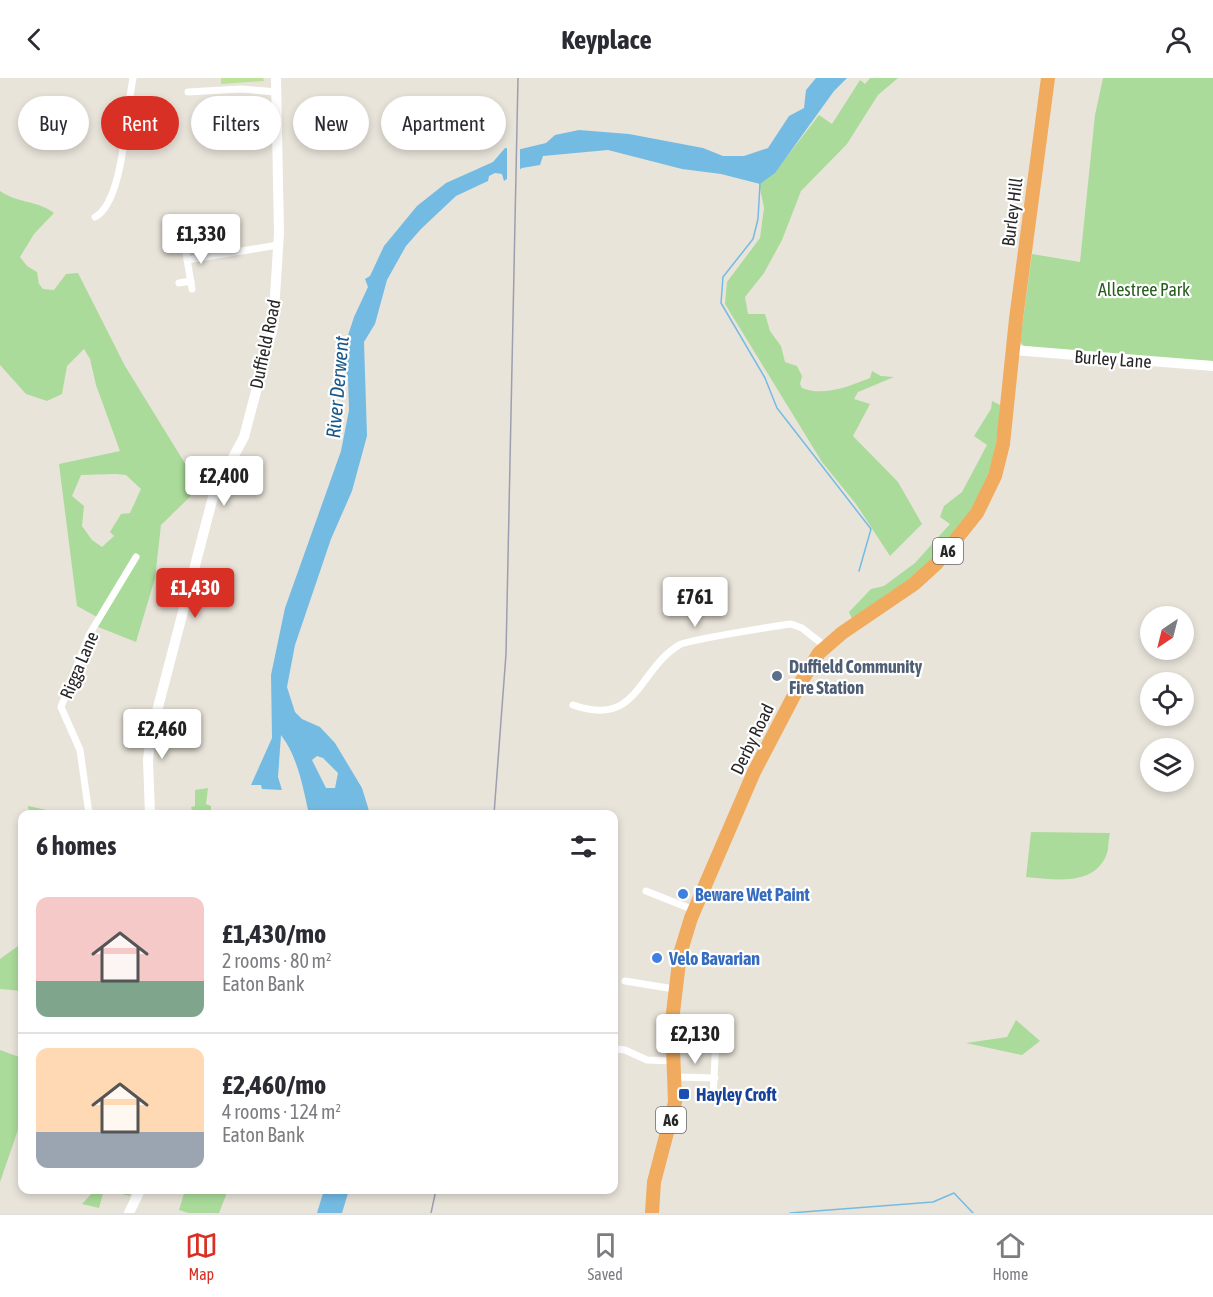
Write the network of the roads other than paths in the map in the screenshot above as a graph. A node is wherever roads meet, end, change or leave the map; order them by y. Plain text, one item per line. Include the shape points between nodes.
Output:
1 (133, 78) edge
2 (276, 78) edge
3 (1048, 78) edge
4 (276, 92) junction
5 (194, 96) edge
6 (95, 217) dead end
7 (278, 245) junction
8 (185, 247) dead end
9 (187, 260) junction
10 (179, 282) dead end
11 (1013, 350) junction
12 (1213, 366) edge
13 (136, 557) dead end
14 (826, 647) junction
15 (573, 705) dead end
16 (88, 810) edge
17 (150, 810) edge
18 (646, 891) dead end
19 (694, 910) junction
20 (625, 981) dead end
21 (674, 989) junction
22 (730, 1038) dead end
23 (618, 1049) edge
24 (675, 1061) junction
25 (676, 1077) junction
26 (715, 1078) junction
27 (713, 1097) dead end
28 (138, 1194) edge
29 (129, 1213) edge
30 (652, 1213) edge

1 - 6 street via 110,203
2 - 4 street, Duffield Road
3 - 11 highway, Burley Hill / A6
4 - 5 street via 240,89 192,92
4 - 7 street, Duffield Road
7 - 9 street
7 - 17 street, Duffield Road via 276,310 269,344 241,446 217,484 149,742
8 - 9 street
9 - 10 street via 191,285
11 - 12 street, Burley Lane
11 - 14 highway, Derby Road / A6 via 1001,454 992,486 977,513 922,578 848,627
13 - 16 street, Rigga Lane via 89,635 61,707 80,750
14 - 15 street via 802,627 792,624 679,644 620,707 598,710
14 - 19 highway, Derby Road / A6 via 808,670 776,728
18 - 19 street
19 - 21 highway, Derby Road / A6
20 - 21 street
21 - 24 highway, Derby Road / A6
22 - 26 street via 716,1037
23 - 24 street via 647,1060
24 - 25 highway, Derby Road / A6
25 - 26 street
25 - 30 highway, Derby Road / A6 via 673,1111 654,1182
26 - 27 street
28 - 29 street

